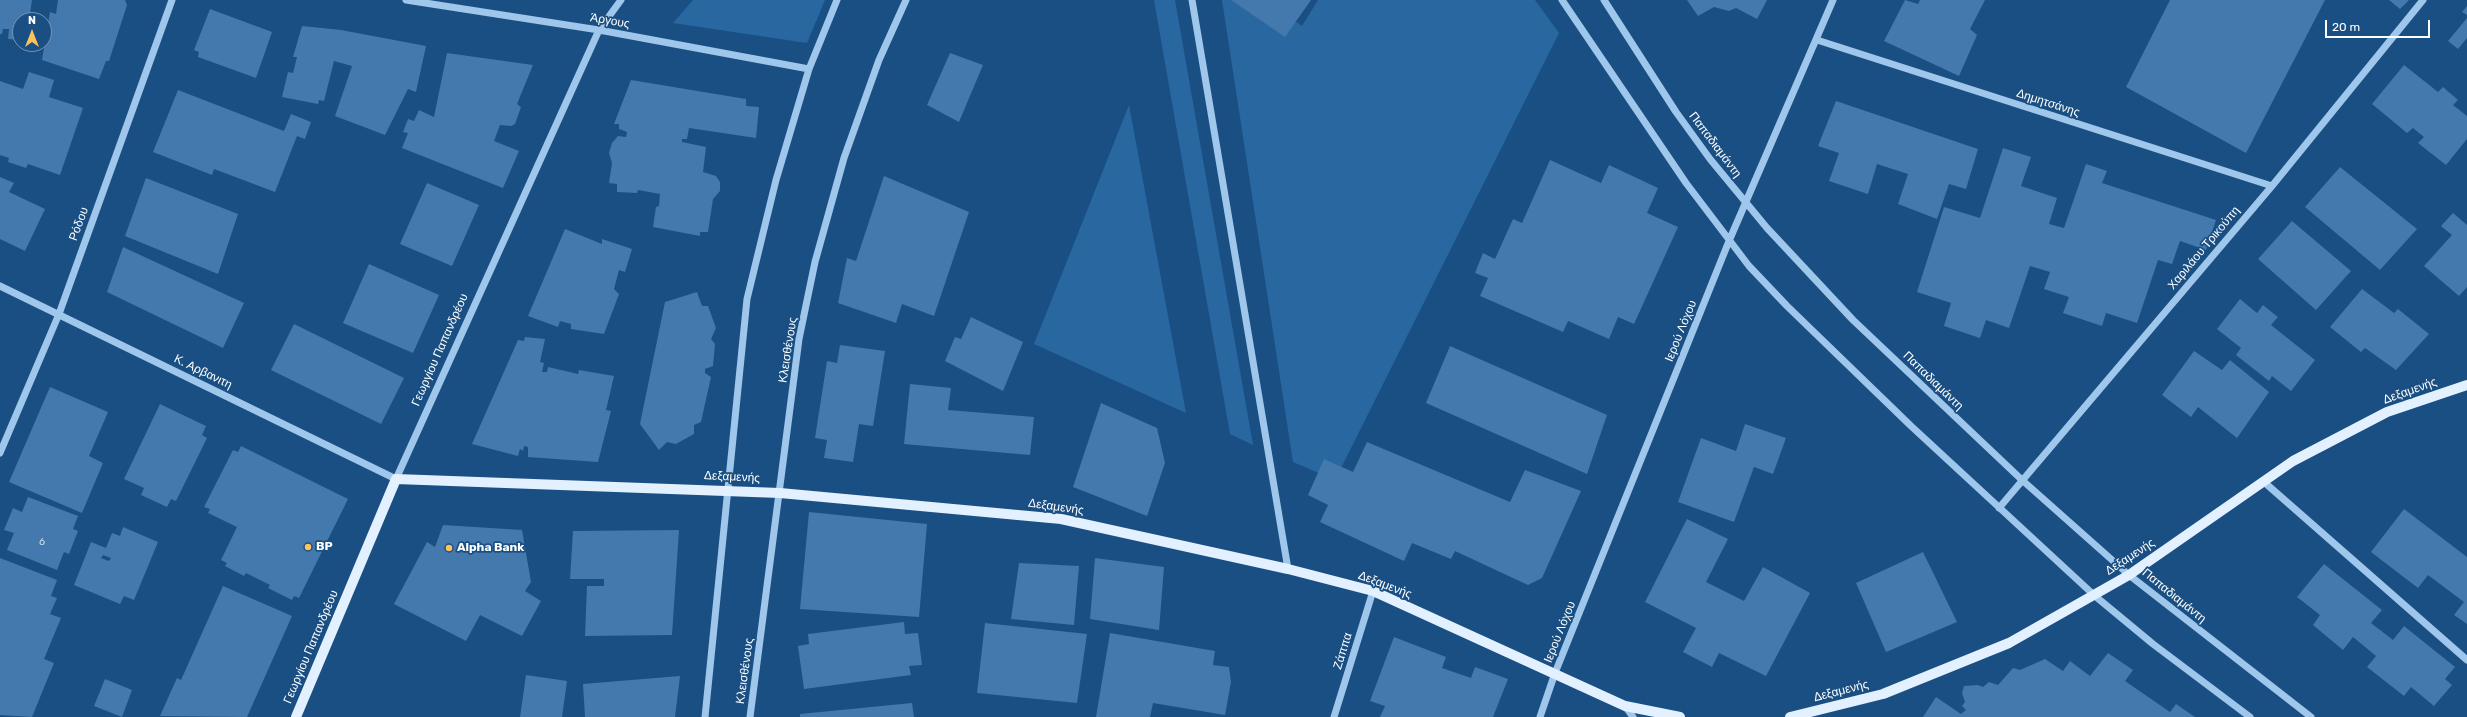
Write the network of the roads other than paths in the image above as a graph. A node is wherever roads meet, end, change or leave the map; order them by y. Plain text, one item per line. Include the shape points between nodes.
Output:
1 (172, 0) edge
2 (406, 0) edge
3 (621, 0) edge
4 (837, 0) edge
5 (906, 0) edge
6 (1192, 0) edge
7 (1562, 0) edge
8 (1604, 0) edge
9 (1833, 0) edge
10 (2423, 0) edge
11 (599, 30) junction
12 (1817, 40) junction
13 (809, 69) junction
14 (2272, 186) junction
15 (1745, 203) junction
16 (1729, 241) junction
17 (0, 286) edge
18 (59, 314) junction
19 (2467, 385) edge
20 (0, 453) edge
21 (396, 479) junction
22 (2022, 480) junction
23 (2264, 482) junction
24 (728, 490) junction
25 (780, 492) junction
26 (1999, 508) junction
27 (1288, 569) junction
28 (2129, 575) junction
29 (1373, 591) junction
30 (2095, 596) junction
31 (2467, 660) edge
32 (1555, 674) junction
33 (1625, 706) junction
34 (296, 717) edge
35 (705, 717) edge
36 (750, 717) edge
37 (1334, 717) edge
38 (1540, 717) edge
39 (1633, 717) edge
40 (1680, 717) edge
41 (1790, 717) edge
42 (2250, 717) edge
43 (2312, 717) edge

1 - 18 street, Ρόδου
2 - 11 street, Άργους
3 - 11 street, Γεωργίου Παπανδρέου
4 - 13 street
5 - 25 street, Κλεισθένους via 879,60 847,151 815,262 799,339
6 - 27 street
7 - 16 street via 1686,184
8 - 15 street, Παπαδιαμάντη via 1676,112
9 - 12 street, Ιερού Λόχου
10 - 14 street, Χαριλάου Τρικούπη
11 - 13 street, Άργους
11 - 21 street, Γεωργίου Παπανδρέου
12 - 14 street, Δημητσάνης
12 - 15 street, Ιερού Λόχου
13 - 24 street via 776,180 747,299
14 - 22 street, Χαριλάου Τρικούπη
15 - 16 street, Ιερού Λόχου
15 - 22 street, Παπαδιαμάντη via 1853,320
16 - 26 street via 1787,306
16 - 32 street, Ιερού Λόχου
17 - 18 street, Κ. Αρβανιτη
18 - 20 street, Ρόδου
18 - 21 street, Κ. Αρβανιτη
19 - 23 main road, Δεξαμενής via 2387,412 2293,461
21 - 24 main road, Δεξαμενής
21 - 34 main road, Γεωργίου Παπανδρέου
22 - 26 street, Χαριλάου Τρικούπη
22 - 28 street, Παπαδιαμάντη
23 - 28 main road, Δεξαμενής
23 - 31 street
24 - 25 main road, Δεξαμενής
24 - 35 street
25 - 27 main road, Δεξαμενής via 1061,519
25 - 36 street, Κλεισθένους
26 - 30 street
27 - 29 main road, Δεξαμενής
28 - 30 main road, Δεξαμενής
28 - 43 street, Παπαδιαμάντη
29 - 32 main road, Δεξαμενής
29 - 37 street, Ζάππα
30 - 41 main road, Δεξαμενής via 2008,643 1883,694
30 - 42 street
32 - 33 main road, Δεξαμενής
32 - 38 street, Ιερού Λόχου
33 - 39 street
33 - 40 main road, Δεξαμενής

